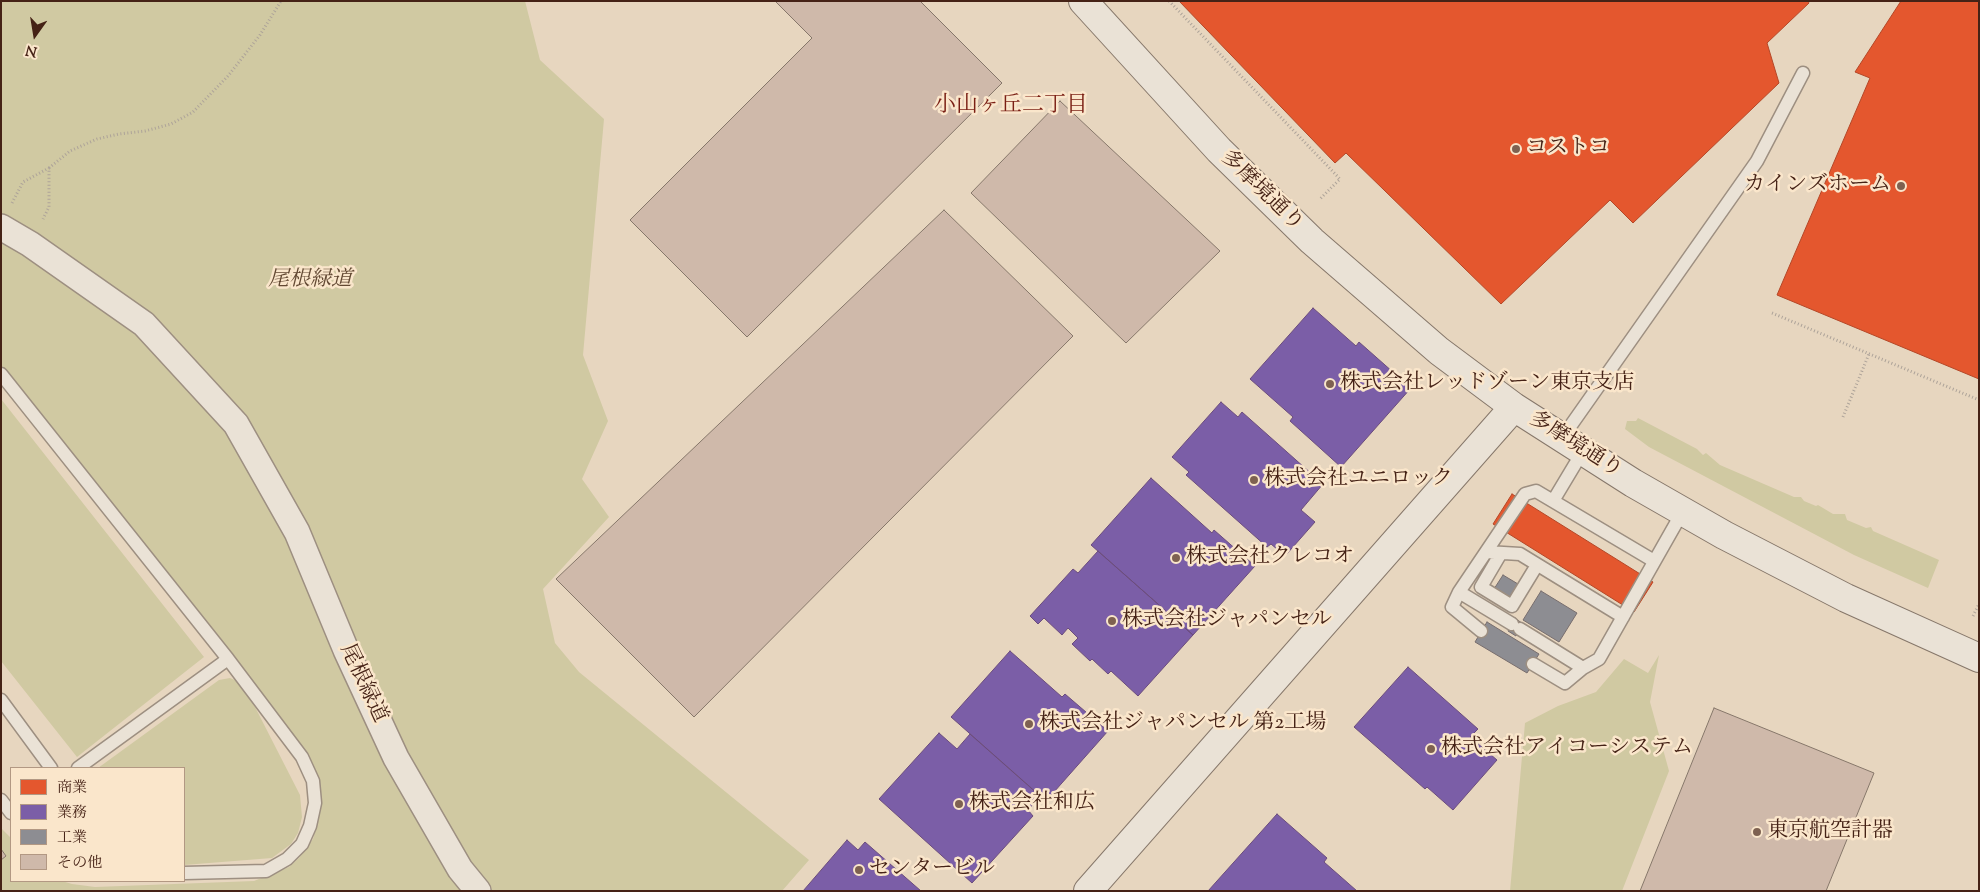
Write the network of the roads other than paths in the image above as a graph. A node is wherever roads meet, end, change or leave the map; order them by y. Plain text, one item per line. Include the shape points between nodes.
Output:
1 (1083, 1) edge
2 (1803, 73) dead end
3 (6, 216) edge
4 (1, 374) edge
5 (1514, 407) junction
6 (1573, 445) junction
7 (1553, 501) junction
8 (1683, 511) junction
9 (1487, 552) junction
10 (1501, 553) junction
11 (1654, 561) junction
12 (1537, 564) junction
13 (1459, 592) junction
14 (1622, 617) junction
15 (1481, 631) dead end
16 (228, 658) junction
17 (1979, 658) edge
18 (1533, 664) dead end
19 (1583, 668) junction
20 (1, 700) edge
21 (50, 767) edge
22 (79, 767) edge
23 (1, 800) edge
24 (10, 812) edge
25 (185, 873) edge
26 (478, 891) edge
27 (1088, 891) edge

1 - 5 street, 多摩境通り via 1219,150 1312,241 1439,351
2 - 6 lane via 1757,161
3 - 26 street, 尾根緑道 via 30,244 144,324 236,424 298,532 346,650 396,758 460,870
4 - 16 lane
5 - 6 street, 多摩境通り
5 - 27 street
6 - 7 lane
6 - 8 street, 多摩境通り
7 - 9 lane via 1536,491 1525,494
7 - 11 lane
8 - 11 lane
8 - 17 street, 多摩境通り via 1846,598
9 - 10 lane
9 - 13 lane
10 - 12 lane via 1520,554
10 - 12 lane via 1481,587 1512,606
11 - 14 lane
12 - 14 lane
13 - 15 lane via 1452,607
13 - 19 lane
14 - 19 lane via 1599,659
16 - 22 lane
16 - 25 lane via 302,757 313,781 315,803 302,844 287,859 266,871
18 - 19 lane via 1565,683
20 - 21 lane
23 - 24 lane

